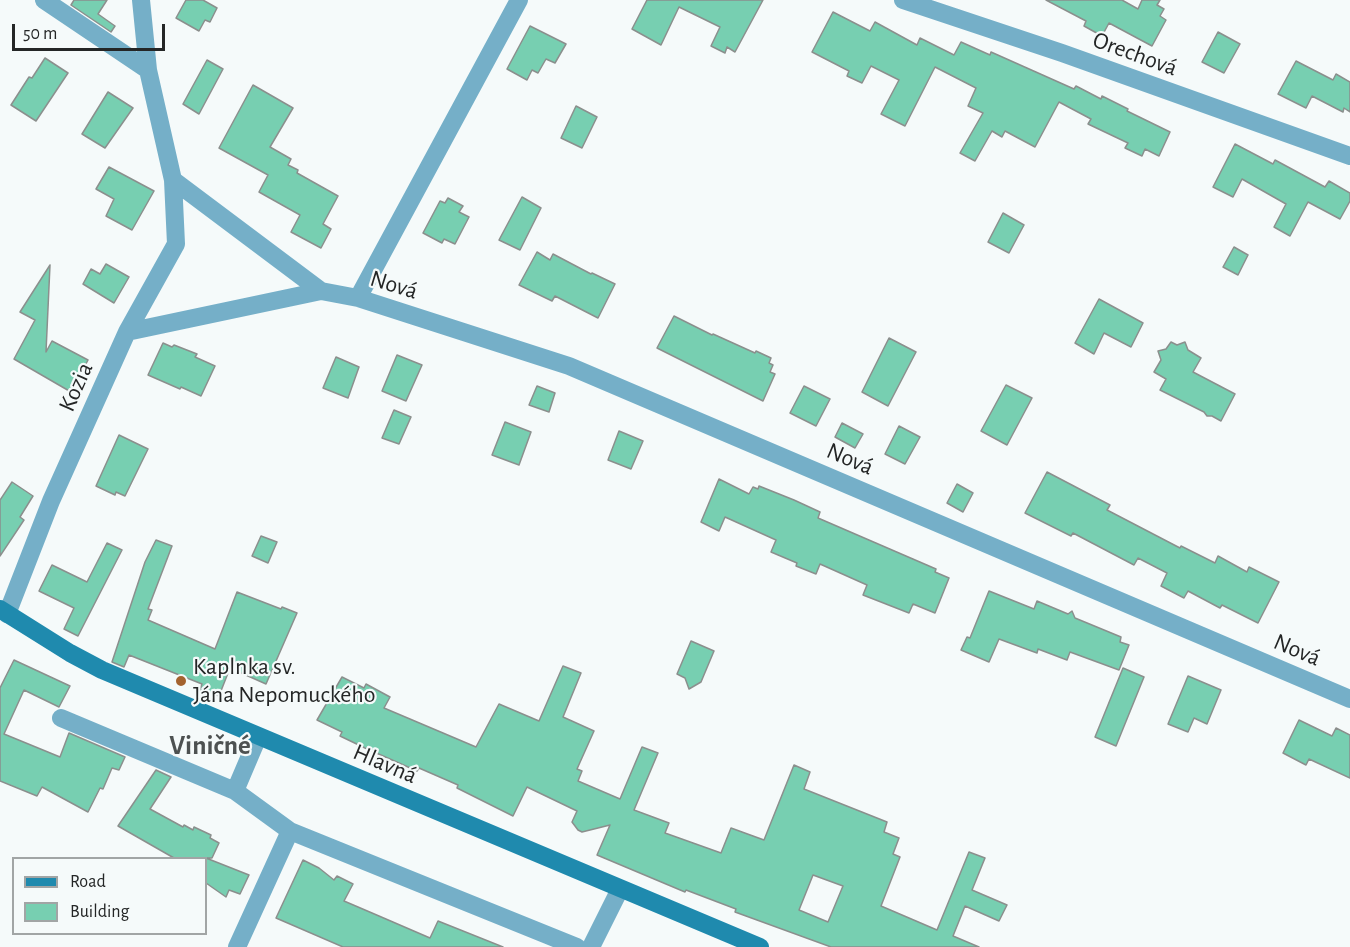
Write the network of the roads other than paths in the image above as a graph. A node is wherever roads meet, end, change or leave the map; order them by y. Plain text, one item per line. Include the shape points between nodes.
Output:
1 (44, 0) edge
2 (141, 0) edge
3 (519, 0) edge
4 (903, 0) edge
5 (148, 70) junction
6 (1350, 156) edge
7 (173, 180) junction
8 (321, 291) junction
9 (358, 298) junction
10 (127, 332) junction
11 (3, 612) edge
12 (1350, 699) edge
13 (61, 718) dead end
14 (258, 737) junction
15 (235, 791) junction
16 (290, 831) junction
17 (620, 889) junction
18 (237, 947) edge
19 (577, 947) edge
20 (591, 947) edge
21 (760, 947) edge

1 - 5 street
2 - 5 street, Kozia
3 - 9 street
4 - 6 street, Orechová
5 - 7 street, Kozia
7 - 8 street, Nová
7 - 10 street, Kozia via 176,244
8 - 9 street, Nová
8 - 10 street, Nová
9 - 12 street, Nová via 569,366
10 - 11 street, Kozia
11 - 14 main road, Hlavná via 102,670
13 - 15 street
14 - 15 street
14 - 17 main road, Hlavná
15 - 16 street
16 - 18 street
16 - 19 street
17 - 20 street
17 - 21 main road, Hlavná

